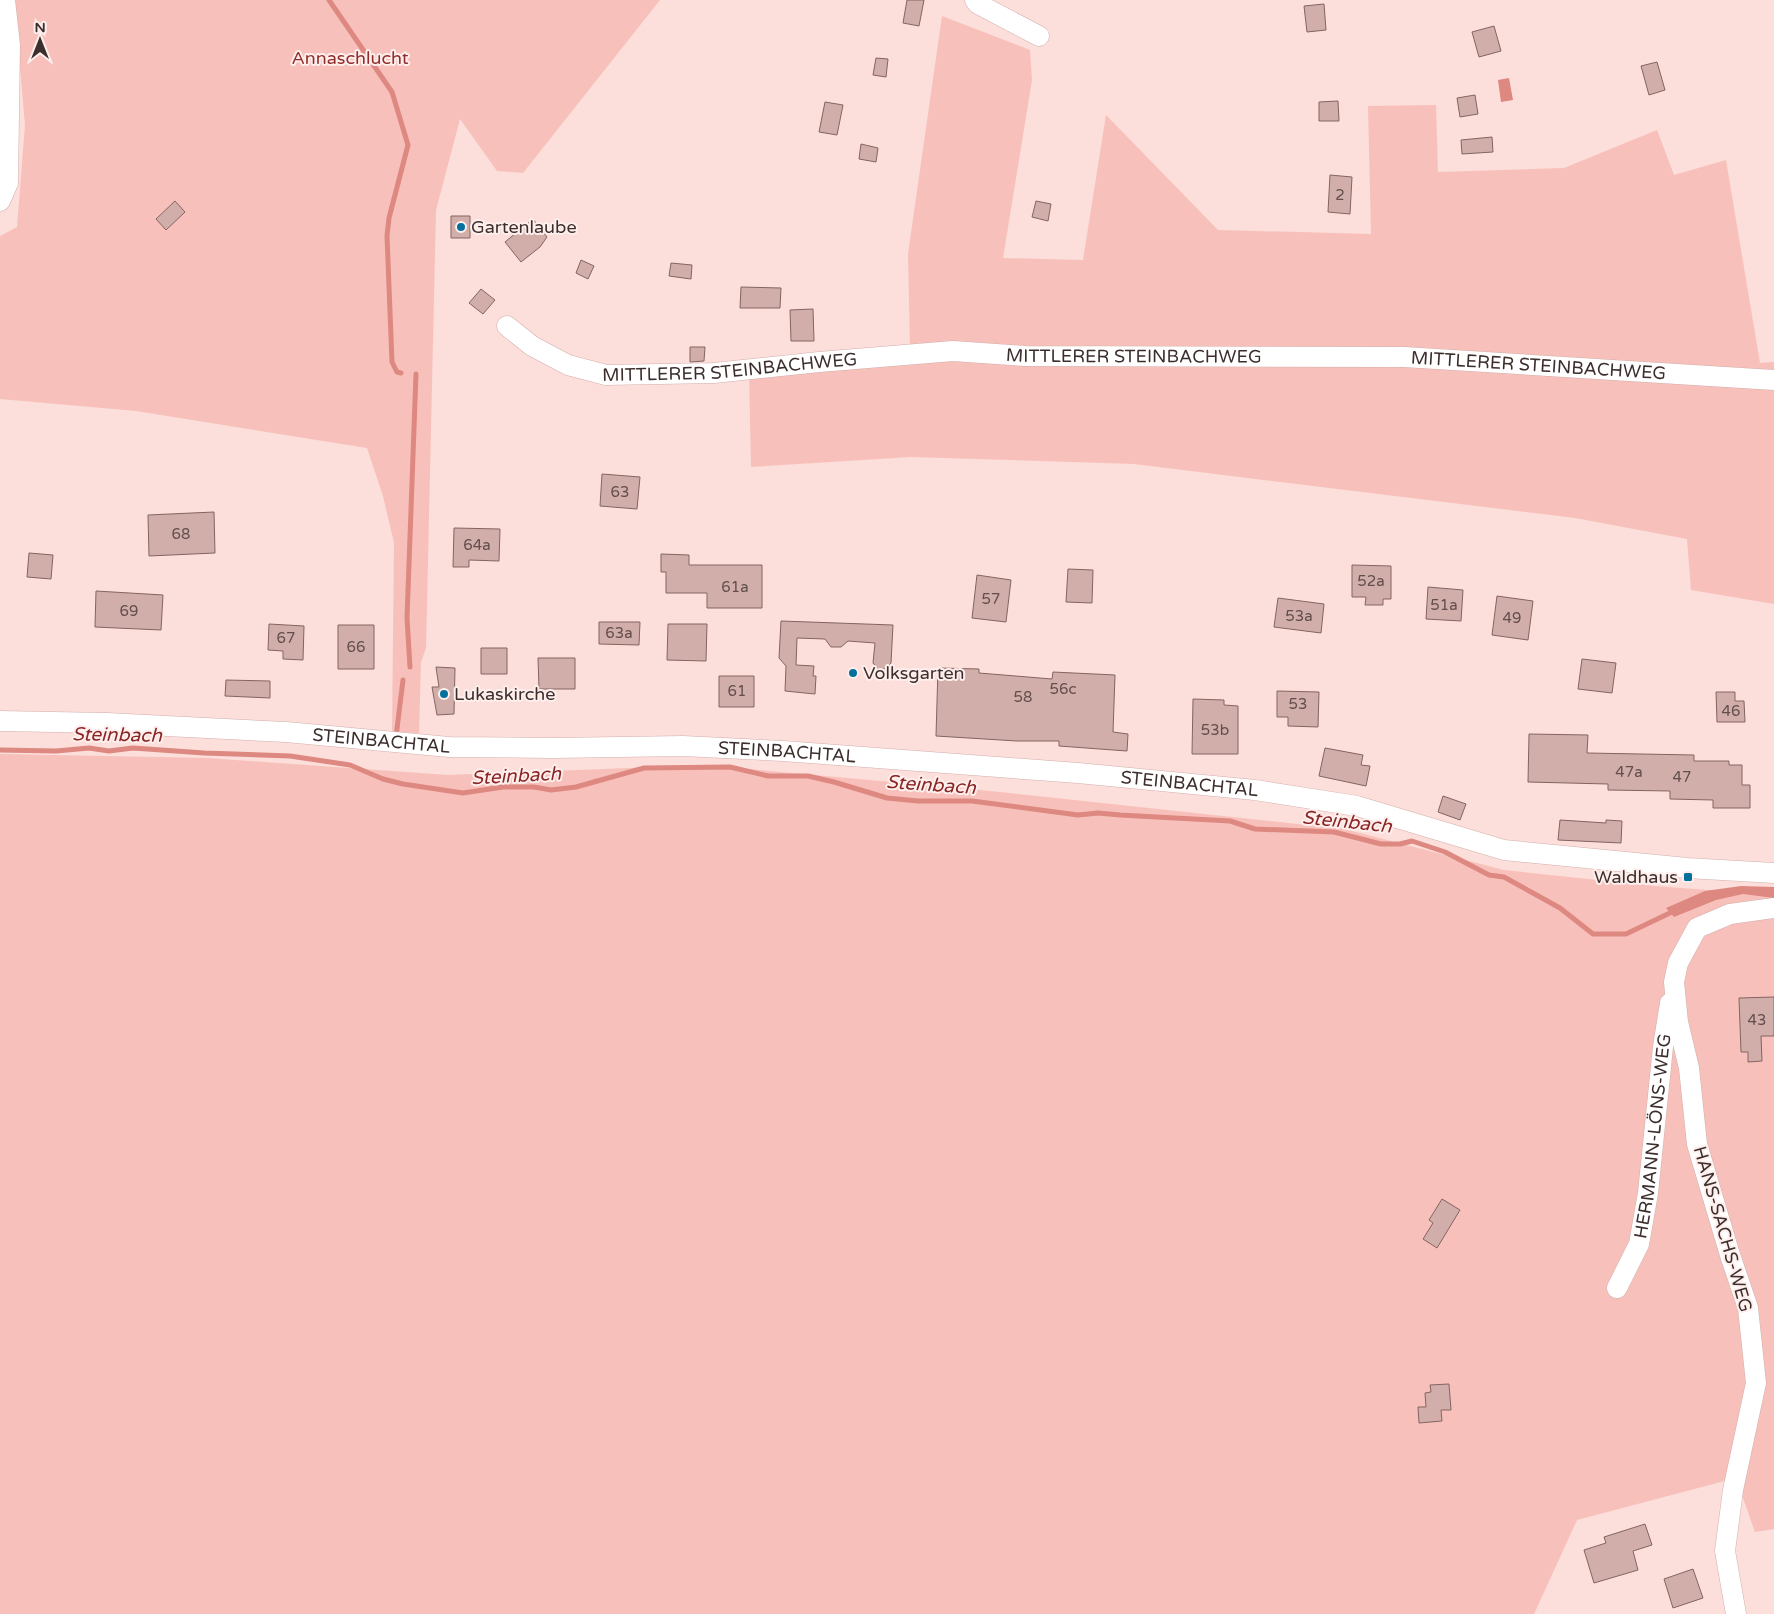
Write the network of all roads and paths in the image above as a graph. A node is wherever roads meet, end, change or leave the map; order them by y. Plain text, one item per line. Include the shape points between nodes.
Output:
1 (5, 0) edge
2 (975, 0) edge
3 (1039, 36) dead end
4 (0, 201) edge
5 (507, 326) dead end
6 (1774, 380) edge
7 (0, 721) edge
8 (1774, 873) edge
9 (1774, 908) edge
10 (1674, 982) junction
11 (1617, 1288) dead end
12 (1736, 1614) edge

1 - 4 street via 10,45 8,182
2 - 3 street
5 - 6 street, MITTLERER STEINBACHWEG via 532,346 568,365 606,375 714,373 954,351 1025,356 1404,357
7 - 8 street, STEINBACHTAL via 286,732 449,747 683,746 783,750 1078,773 1255,790 1357,806 1504,850
9 - 10 street, HANS-SACHS-WEG via 1730,914 1697,928 1678,962
10 - 11 street, HERMANN-LÖNS-WEG via 1663,1047 1645,1210 1638,1244
10 - 12 street, HANS-SACHS-WEG via 1678,1022 1689,1068 1697,1144 1748,1308 1756,1383 1733,1490 1725,1551

